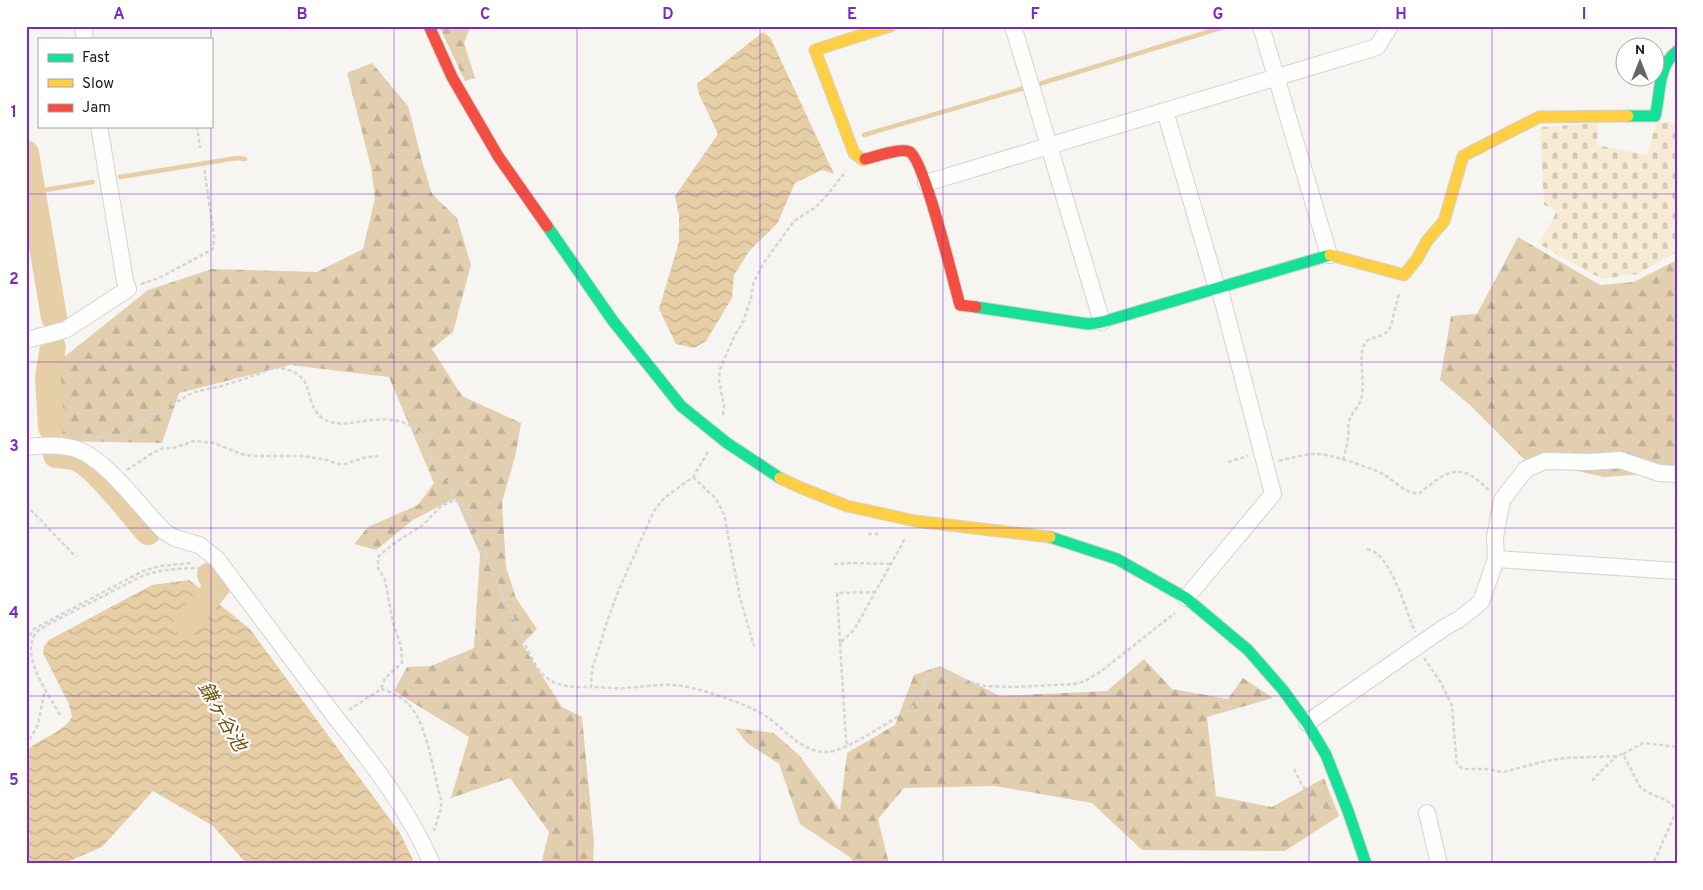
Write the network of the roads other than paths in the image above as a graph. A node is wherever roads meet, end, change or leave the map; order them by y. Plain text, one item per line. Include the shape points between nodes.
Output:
1 (429, 26) edge
2 (890, 26) edge
3 (1013, 26) edge
4 (1261, 26) edge
5 (1390, 26) edge
6 (863, 30) edge
7 (1677, 52) edge
8 (1276, 76) junction
9 (1165, 111) junction
10 (99, 128) edge
11 (1050, 147) junction
12 (926, 184) junction
13 (1328, 255) junction
14 (1217, 288) junction
15 (1102, 322) junction
16 (26, 340) edge
17 (26, 447) edge
18 (1677, 474) edge
19 (1496, 559) junction
20 (1677, 571) edge
21 (1188, 599) junction
22 (1307, 723) junction
23 (1427, 813) dead end
24 (429, 857) edge
25 (1366, 864) edge
26 (1439, 864) edge

1 - 21 street via 452,77 498,156 613,321 681,406 717,435 779,477 848,506 915,521 1047,536 1117,560
2 - 6 street
3 - 11 street
4 - 8 street
5 - 8 street via 1377,47
6 - 12 street via 815,50 854,153 863,160 909,151 916,158
7 - 13 street via 1663,64 1655,116 1539,117 1463,156 1444,221 1404,275
8 - 9 street
8 - 13 street
9 - 11 street
9 - 14 street
10 - 16 street via 128,289 65,330
11 - 12 street
11 - 15 street
12 - 15 street via 960,305 1088,324
13 - 14 street
14 - 15 street
14 - 21 street via 1273,494
17 - 24 street via 59,446 77,449 94,458 165,532 199,545 217,560 371,760
18 - 19 street via 1658,473 1620,460 1545,461 1526,469 1502,500 1495,537
19 - 20 street
19 - 22 street via 1481,602
21 - 22 street via 1248,650
22 - 25 street via 1326,755
23 - 26 street

